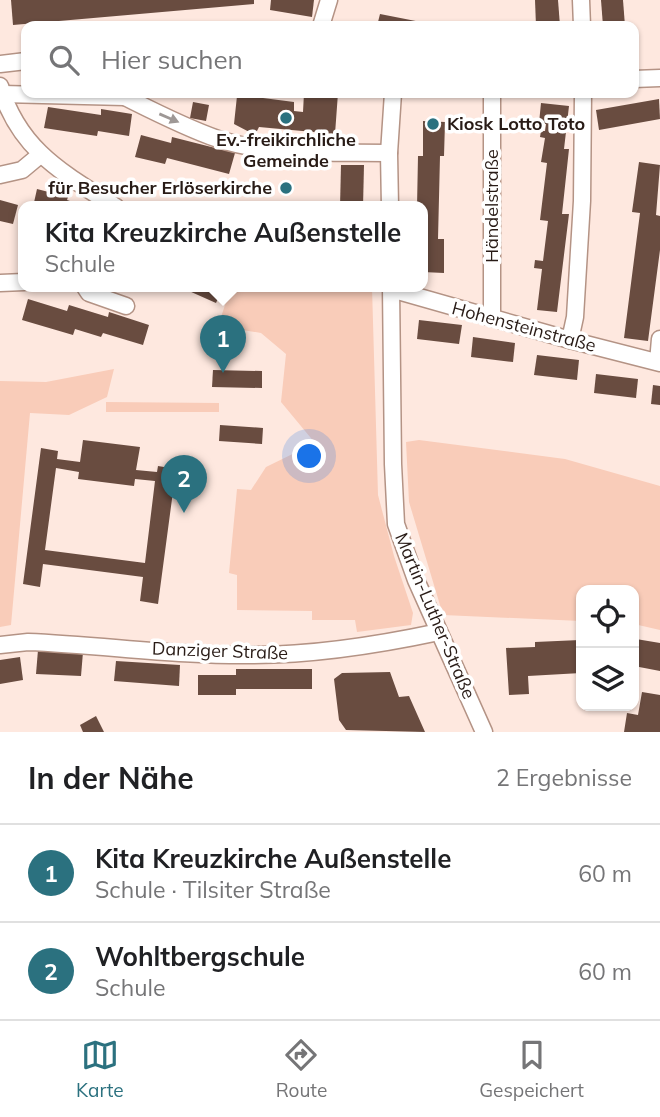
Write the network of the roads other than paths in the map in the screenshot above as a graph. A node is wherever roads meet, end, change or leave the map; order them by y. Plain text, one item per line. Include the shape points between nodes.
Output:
1 (329, 0) edge
2 (580, 0) edge
3 (323, 21) edge
4 (582, 21) edge
5 (21, 62) edge
6 (0, 64) edge
7 (660, 78) edge
8 (639, 79) edge
9 (1, 90) edge
10 (21, 91) edge
11 (130, 98) edge
12 (393, 98) edge
13 (492, 98) edge
14 (583, 98) edge
15 (389, 153) junction
16 (40, 155) junction
17 (0, 174) edge
18 (107, 201) edge
19 (390, 201) edge
20 (18, 282) edge
21 (0, 283) edge
22 (88, 292) edge
23 (391, 292) edge
24 (404, 292) edge
25 (126, 306) dead end
26 (492, 318) junction
27 (660, 339) edge
28 (570, 340) junction
29 (659, 362) edge
30 (439, 632) junction
31 (0, 645) edge
32 (484, 732) edge

1 - 3 street
2 - 4 street
5 - 6 street
7 - 8 street
9 - 10 street
9 - 16 street via 21,133
11 -> 15 street via 219,139 265,148
12 - 15 street
13 - 26 street, Händelstraße
14 - 28 street via 582,201
15 - 19 street
16 - 17 street via 22,170
16 - 18 street
20 - 21 street
22 - 25 street
23 - 30 street, Martin-Luther-Straße via 396,524
24 - 26 street, Hohensteinstraße
26 - 28 street, Hohensteinstraße
27 - 29 street, Hohensteinstraße
28 - 29 street, Hohensteinstraße
30 - 31 street, Danziger Straße via 319,653 253,655 28,642
30 - 32 street, Martin-Luther-Straße

